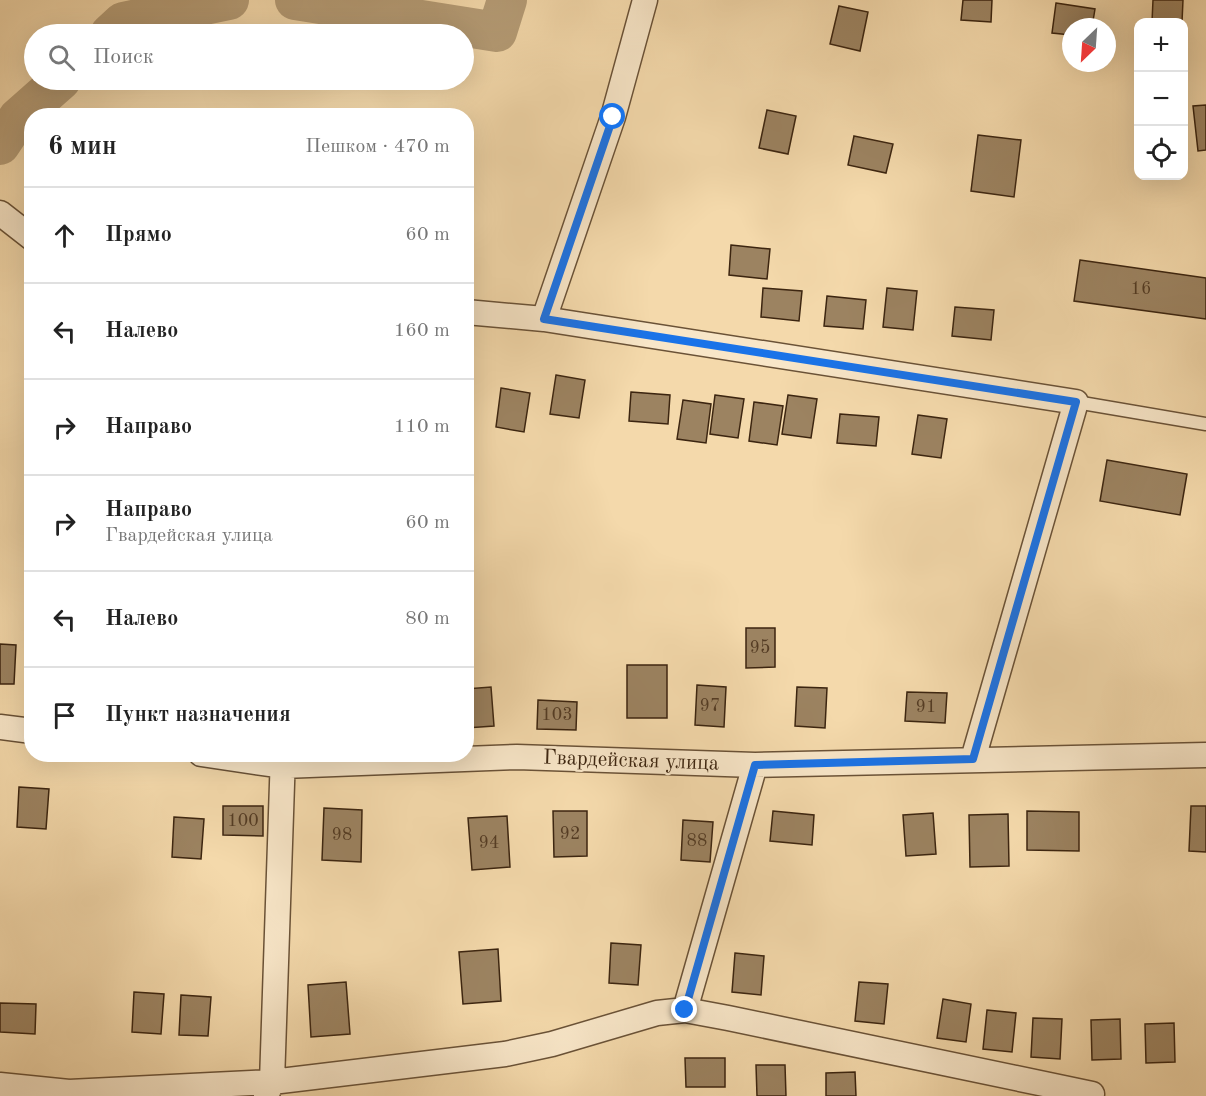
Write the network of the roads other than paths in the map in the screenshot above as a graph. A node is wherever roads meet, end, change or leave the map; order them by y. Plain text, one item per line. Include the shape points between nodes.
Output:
1 (645, 0) edge
2 (0, 213) edge
3 (24, 232) edge
4 (474, 313) edge
5 (544, 319) junction
6 (1076, 402) junction
7 (1206, 424) edge
8 (0, 727) edge
9 (24, 729) edge
10 (1206, 755) edge
11 (474, 758) edge
12 (973, 759) junction
13 (283, 762) edge
14 (755, 765) junction
15 (685, 1010) junction
16 (0, 1085) edge
17 (269, 1089) edge
18 (1092, 1094) dead end

1 - 5 street via 613,117
2 - 3 street
4 - 5 street
5 - 6 street
6 - 7 lane
6 - 12 street
8 - 9 street
10 - 12 street, Гвардейская улица
11 - 14 street, Гвардейская улица
12 - 14 street, Гвардейская улица
13 - 17 street
14 - 15 street
15 - 17 street via 657,1013 505,1054
15 - 18 street
16 - 17 street via 69,1092

